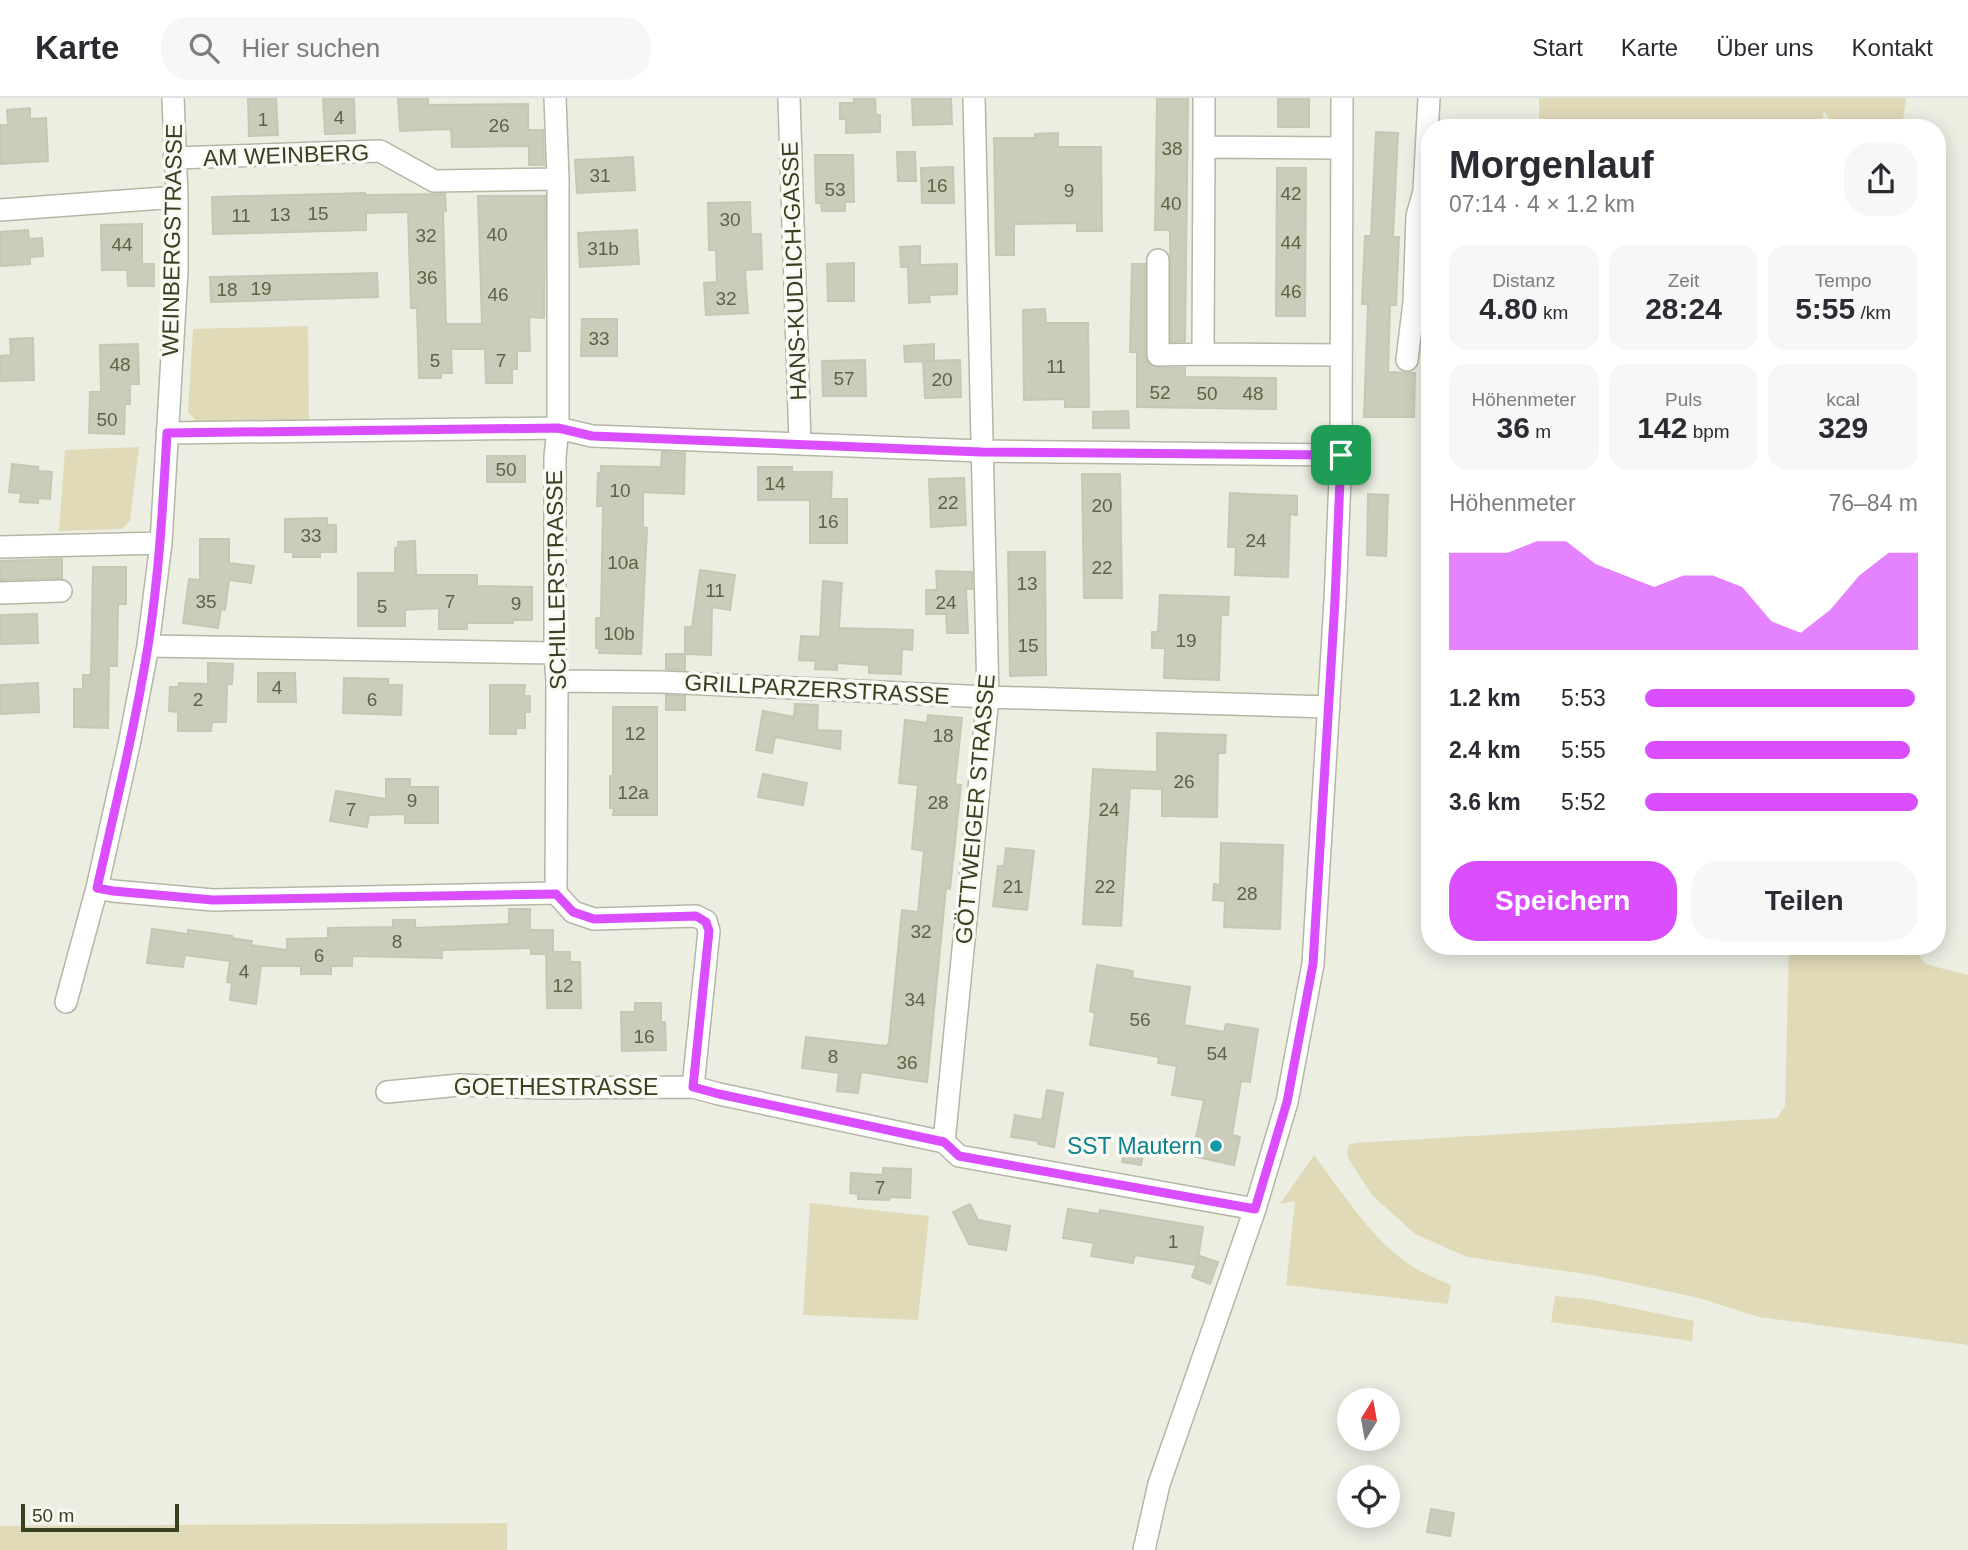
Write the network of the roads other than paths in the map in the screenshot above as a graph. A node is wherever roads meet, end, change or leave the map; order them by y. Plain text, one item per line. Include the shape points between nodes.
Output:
1 (173, 98) edge
2 (555, 98) edge
3 (789, 98) edge
4 (974, 98) edge
5 (1204, 98) edge
6 (1342, 98) edge
7 (1429, 98) edge
8 (1428, 119) edge
9 (1204, 148) junction
10 (1342, 148) junction
11 (174, 158) junction
12 (558, 179) junction
13 (177, 197) junction
14 (1421, 202) edge
15 (0, 210) edge
16 (1158, 260) dead end
17 (1421, 285) edge
18 (1421, 306) edge
19 (1203, 354) junction
20 (1341, 355) junction
21 (1407, 360) dead end
22 (558, 428) junction
23 (167, 433) junction
24 (800, 443) junction
25 (981, 452) junction
26 (1341, 455) junction
27 (160, 542) junction
28 (0, 547) edge
29 (61, 592) dead end
30 (0, 593) edge
31 (148, 646) junction
32 (555, 653) junction
33 (557, 681) junction
34 (988, 697) junction
35 (1329, 707) junction
36 (97, 888) junction
37 (556, 894) junction
38 (66, 1002) dead end
39 (693, 1087) junction
40 (387, 1092) dead end
41 (944, 1142) junction
42 (1255, 1209) junction
43 (1144, 1550) edge

1 - 11 street, WEINBERGSTRASSE
2 - 12 street, SCHILLERSTRASSE
3 - 24 street, HANS-KUDLICH-GASSE
4 - 25 street, GÖTTWEIGER STRASSE
5 - 9 street
6 - 10 street
7 - 8 street
9 - 10 street
9 - 19 street
10 - 20 street
11 - 12 street, AM WEINBERG via 380,151 434,181
11 - 13 street, WEINBERGSTRASSE
12 - 22 street, SCHILLERSTRASSE
13 - 15 street
13 - 23 street, WEINBERGSTRASSE
14 - 17 street via 1417,216
16 - 19 street via 1158,355
18 - 21 street
19 - 20 street
20 - 26 street
22 - 23 street
22 - 24 street via 592,436
22 - 32 street, SCHILLERSTRASSE
23 - 27 street, WEINBERGSTRASSE
24 - 25 street
25 - 26 street
25 - 34 street, GÖTTWEIGER STRASSE
26 - 35 street
27 - 28 street
27 - 31 street, WEINBERGSTRASSE
29 - 30 street
31 - 32 street
31 - 36 street, WEINBERGSTRASSE
32 - 33 street, SCHILLERSTRASSE
33 - 34 street, GRILLPARZERSTRASSE
33 - 37 street, SCHILLERSTRASSE
34 - 35 street, GRILLPARZERSTRASSE
34 - 41 street, GÖTTWEIGER STRASSE
35 - 42 street via 1313,964 1287,1102
36 - 37 street via 213,900
36 - 38 street, WEINBERGSTRASSE
37 - 39 street via 573,912 594,919 696,916 706,922 709,931
39 - 40 street, GOETHESTRASSE via 459,1085
39 - 41 street, GOETHESTRASSE
41 - 42 street, GOETHESTRASSE via 959,1156
42 - 43 street via 1159,1484

